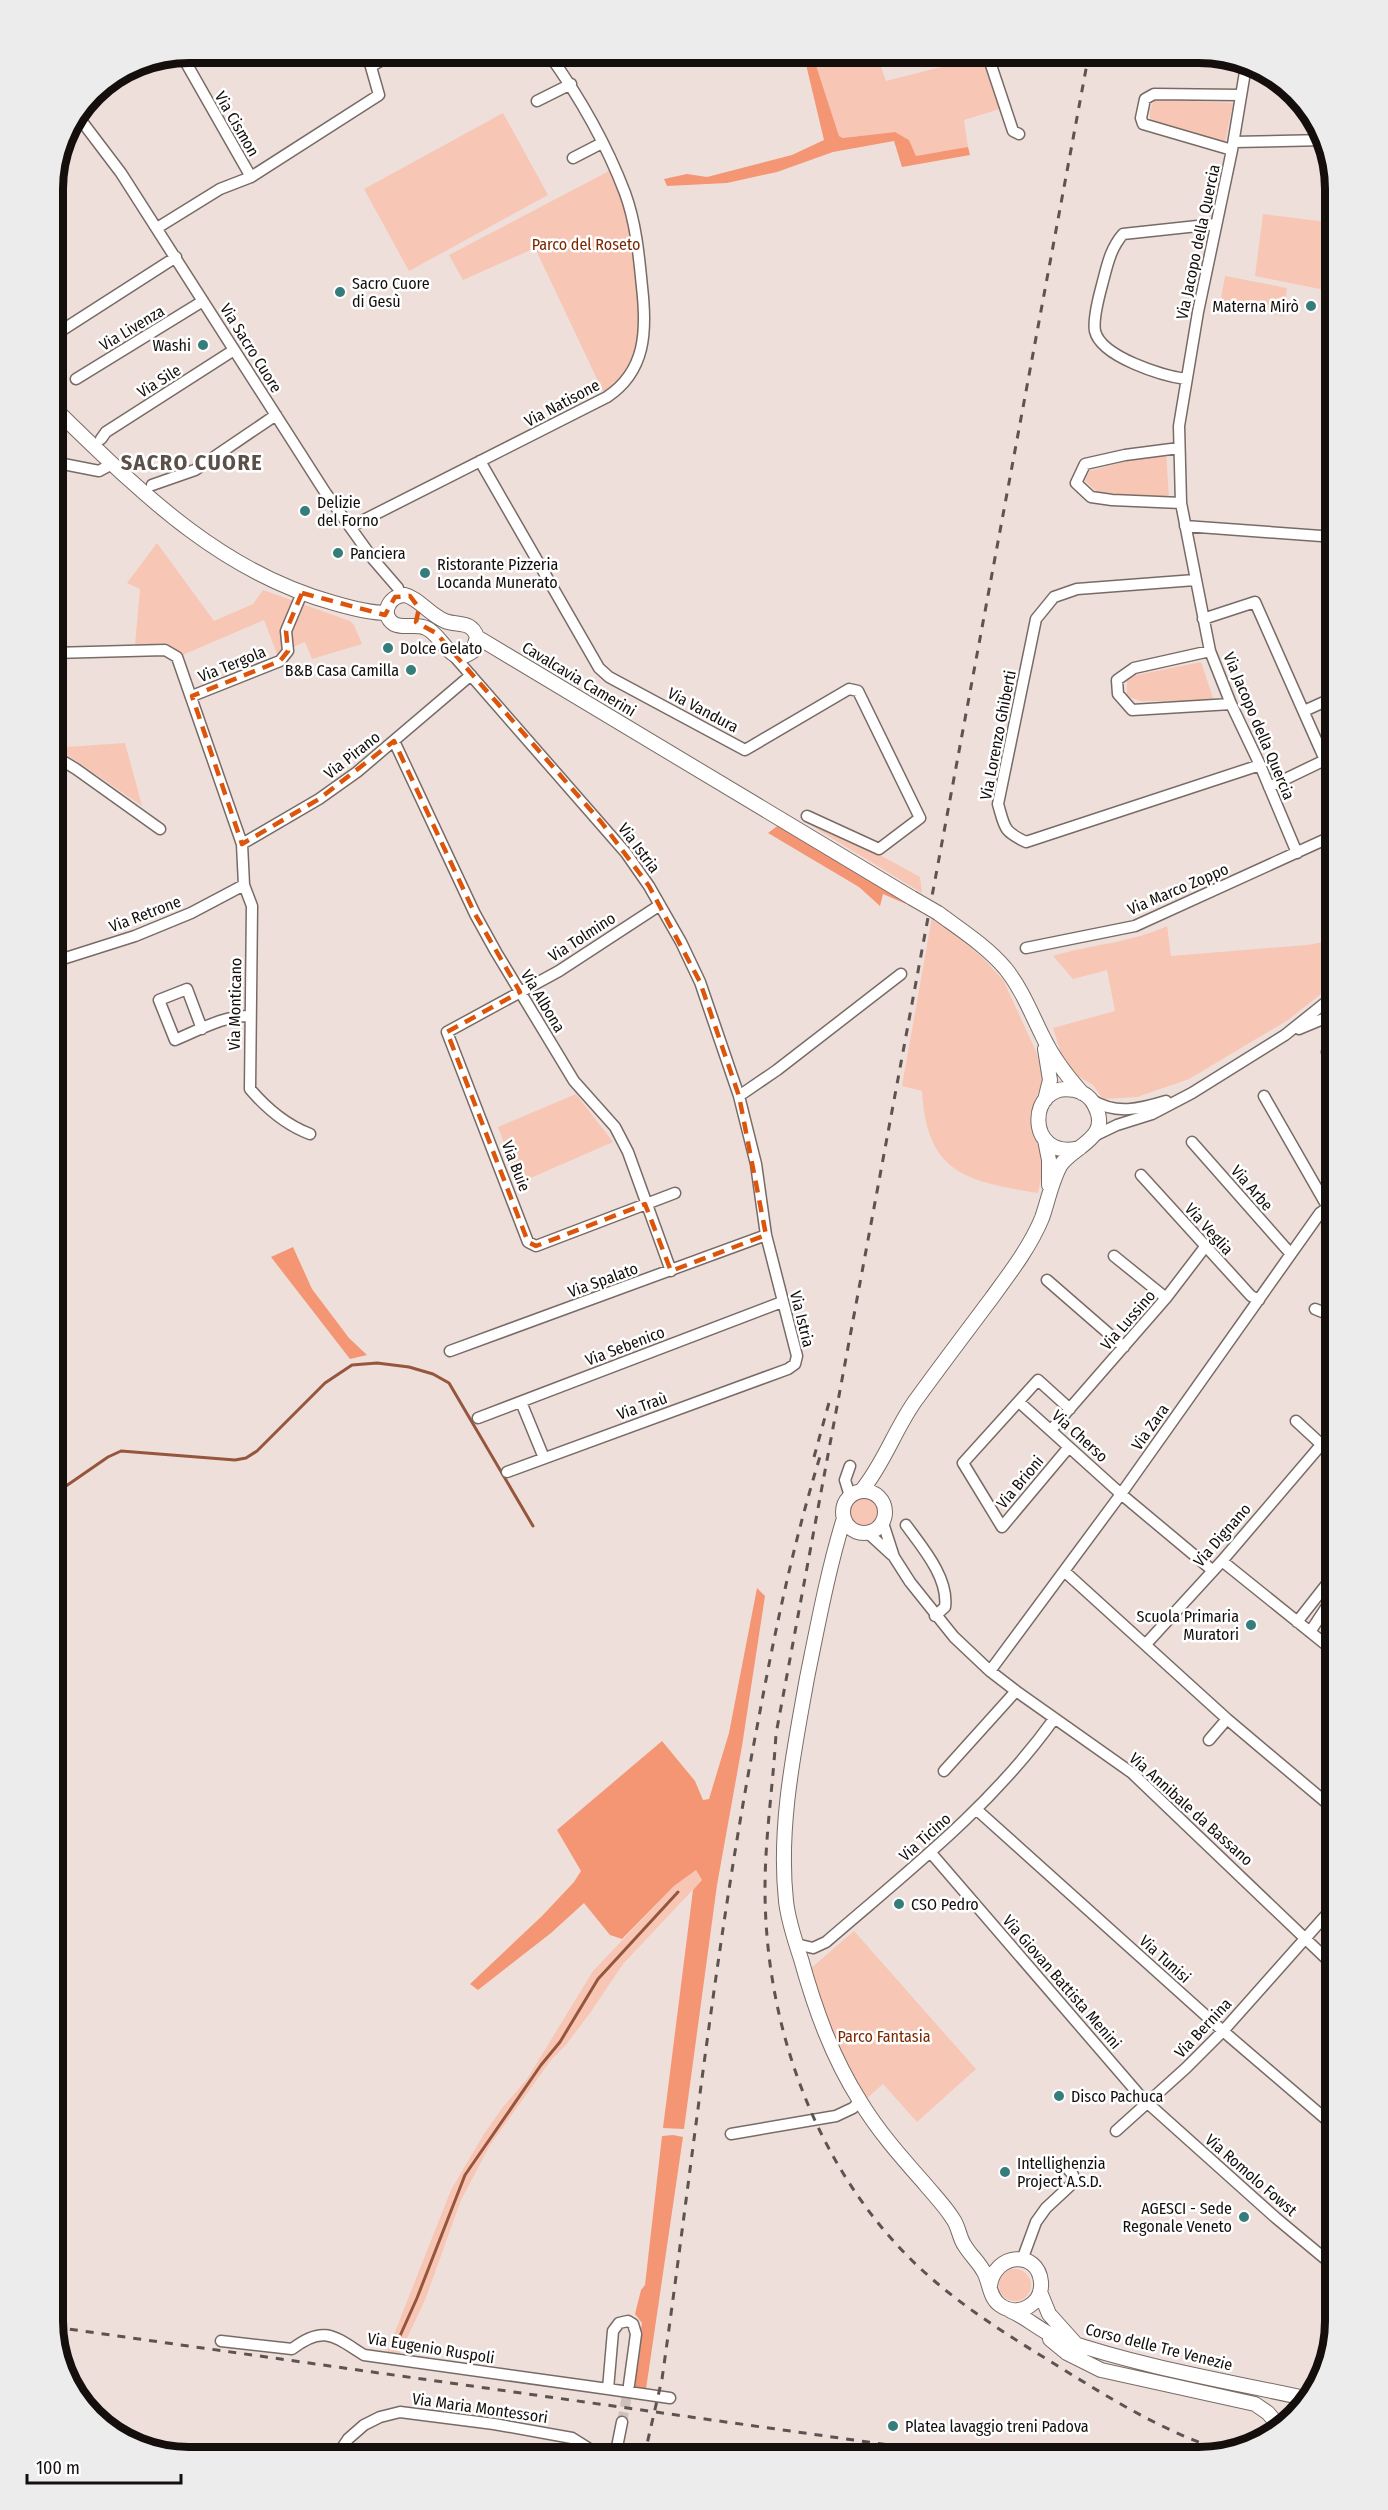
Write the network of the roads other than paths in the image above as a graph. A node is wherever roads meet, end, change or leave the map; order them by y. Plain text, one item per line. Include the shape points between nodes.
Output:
1 (185, 63) edge
2 (371, 63) edge
3 (377, 63) edge
4 (555, 63) edge
5 (990, 63) edge
6 (372, 66) junction
7 (1245, 72) edge
8 (571, 84) junction
9 (1240, 95) junction
10 (537, 101) dead end
11 (82, 122) edge
12 (1019, 134) dead end
13 (602, 142) junction
14 (1315, 142) edge
15 (1233, 146) junction
16 (573, 158) dead end
17 (250, 177) junction
18 (1216, 225) junction
19 (157, 228) junction
20 (176, 257) junction
21 (203, 301) junction
22 (63, 330) edge
23 (234, 350) junction
24 (76, 379) dead end
25 (1186, 380) junction
26 (276, 415) junction
27 (63, 417) edge
28 (101, 439) dead end
29 (1179, 448) junction
30 (480, 461) junction
31 (63, 464) edge
32 (112, 464) junction
33 (152, 485) dead end
34 (1181, 503) junction
35 (1185, 526) junction
36 (350, 527) junction
37 (1325, 536) edge
38 (1196, 580) junction
39 (302, 592) junction
40 (399, 595) junction
41 (417, 604) junction
42 (387, 613) junction
43 (1203, 619) junction
44 (455, 624) junction
45 (410, 625) junction
46 (477, 637) junction
47 (443, 641) junction
48 (1210, 651) junction
49 (63, 653) edge
50 (454, 656) junction
51 (471, 675) junction
52 (192, 696) junction
53 (1325, 702) edge
54 (1231, 704) junction
55 (1305, 711) junction
56 (394, 741) junction
57 (63, 761) edge
58 (1260, 765) junction
59 (1269, 787) junction
60 (807, 816) dead end
61 (160, 829) dead end
62 (1325, 840) edge
63 (243, 844) junction
64 (1297, 853) junction
65 (244, 885) junction
66 (660, 906) junction
67 (1026, 948) dead end
68 (63, 959) edge
69 (901, 974) dead end
70 (520, 992) junction
71 (1325, 1002) edge
72 (250, 1016) junction
73 (1325, 1018) edge
74 (202, 1029) junction
75 (1285, 1035) junction
76 (1042, 1036) junction
77 (1192, 1093) junction
78 (739, 1096) junction
79 (1086, 1096) junction
80 (1264, 1096) dead end
81 (1045, 1100) junction
82 (310, 1134) dead end
83 (1094, 1136) junction
84 (1045, 1140) junction
85 (1192, 1142) dead end
86 (1080, 1148) junction
87 (1141, 1175) dead end
88 (1049, 1192) junction
89 (675, 1193) dead end
90 (1325, 1194) edge
91 (645, 1204) junction
92 (1325, 1211) edge
93 (766, 1234) junction
94 (1205, 1247) junction
95 (1290, 1253) junction
96 (1114, 1256) dead end
97 (671, 1271) junction
98 (1047, 1280) dead end
99 (1166, 1298) junction
100 (1258, 1300) junction
101 (782, 1302) junction
102 (1315, 1309) dead end
103 (1325, 1313) edge
104 (1124, 1347) junction
105 (450, 1351) dead end
106 (788, 1369) joint
107 (520, 1402) junction
108 (1019, 1402) junction
109 (1070, 1409) junction
110 (478, 1418) dead end
111 (1296, 1421) dead end
112 (1052, 1430) junction
113 (1321, 1445) junction
114 (1070, 1447) junction
115 (1325, 1448) edge
116 (544, 1458) junction
117 (882, 1460) junction
118 (850, 1466) dead end
119 (507, 1472) dead end
120 (856, 1493) junction
121 (1121, 1494) junction
122 (880, 1497) junction
123 (844, 1518) junction
124 (882, 1523) junction
125 (906, 1525) dead end
126 (864, 1533) junction
127 (894, 1557) junction
128 (834, 1558) junction
129 (1222, 1561) junction
130 (1212, 1570) junction
131 (1064, 1571) junction
132 (1325, 1587) edge
133 (1325, 1609) edge
134 (935, 1616) junction
135 (1297, 1622) junction
136 (1310, 1632) junction
137 (1146, 1644) junction
138 (1325, 1644) edge
139 (990, 1671) junction
140 (1016, 1691) junction
141 (1054, 1719) junction
142 (1227, 1719) junction
143 (1209, 1740) dead end
144 (944, 1771) dead end
145 (1325, 1802) edge
146 (977, 1810) junction
147 (931, 1853) junction
148 (1325, 1916) edge
149 (1305, 1939) junction
150 (796, 1944) junction
151 (1325, 1958) edge
152 (1222, 2031) junction
153 (860, 2101) junction
154 (1148, 2103) junction
155 (1325, 2119) edge
156 (1116, 2131) dead end
157 (731, 2134) dead end
158 (1068, 2169) dead end
159 (971, 2253) junction
160 (1325, 2259) edge
161 (1008, 2260) junction
162 (1022, 2260) junction
163 (990, 2286) junction
164 (1041, 2292) junction
165 (1009, 2310) junction
166 (1045, 2333) junction
167 (221, 2341) dead end
168 (1076, 2344) junction
169 (629, 2385) tunnel mouth
170 (608, 2389) junction
171 (1300, 2397) edge
172 (670, 2398) dead end
173 (1275, 2421) edge
174 (622, 2422) tunnel mouth
175 (343, 2447) edge
176 (587, 2447) edge
177 (617, 2447) edge

1 - 17 street, Via Cismon
2 - 6 street
3 - 6 street
4 - 8 street, Via Natisone
5 - 12 street via 1012,131
6 - 17 street via 379,95
7 - 9 street, Via Jacopo della Quercia
8 - 10 street
8 - 13 street, Via Natisone
9 - 15 street, Via Jacopo della Quercia
9 - 15 street, Via Jacopo della Quercia via 1154,94 1145,99 1141,117 1143,124
11 - 19 street, Via Sacro Cuore
13 - 16 street
13 - 30 street, Via Natisone via 625,193 637,240 645,315 641,357 620,388 607,397
14 - 15 street
15 - 18 street, Via Jacopo della Quercia
17 - 19 street via 220,189
18 - 25 street, Via Jacopo della Quercia
18 - 25 street via 1123,234 1113,246 1098,299 1095,331 1107,350 1165,376
19 - 20 street, Via Sacro Cuore
20 - 21 street, Via Sacro Cuore
20 - 22 street
21 - 23 street, Via Sacro Cuore
21 - 24 street, Via Livenza
23 - 26 street, Via Sacro Cuore
23 - 28 street, Via Sile via 106,432
25 - 29 street, Via Jacopo della Quercia
26 - 33 street via 195,470
26 - 36 street, Via Sacro Cuore
27 - 32 main road
29 - 34 street, Via Jacopo della Quercia
29 - 34 street via 1085,465 1076,483 1091,497
30 - 36 street, Via Natisone
30 - 60 street, Via Vandura via 599,668 609,677 745,750 849,689 858,691 920,818 879,849
31 - 32 street via 99,471
32 - 39 main road via 192,534 253,571
34 - 35 street, Via Jacopo della Quercia
35 - 37 street
35 - 38 street, Via Jacopo della Quercia
36 - 40 street, Via Sacro Cuore via 398,588
38 - 43 street, Via Jacopo della Quercia
38 - 58 street, Via Lorenzo Ghiberti via 1077,589 1054,597 1036,619 998,804 1003,823 1008,833 1026,842
39 - 42 main road via 361,610
39 - 52 street, Via Tergola via 286,631 288,651 280,661
40 - 41 main road via 410,596
40 - 42 main road via 391,600
41 - 44 main road
41 - 45 main road via 418,616
42 - 45 main road via 395,624
43 - 48 street, Via Jacopo della Quercia
43 - 55 street via 1255,602
44 - 46 main road via 469,626
44 - 47 main road via 446,631
45 - 47 main road via 424,626
46 - 50 main road via 473,651
46 - 76 main road, Cavalcavia Camerini, bridge via 938,913 1005,968 1027,1001
47 - 50 main road
48 - 54 street, Via Jacopo della Quercia
48 - 54 street via 1134,668 1117,680 1118,694 1132,710
49 - 52 street, Via Tergola via 165,650 177,657
50 - 51 street, Via Istria
51 - 56 street, Via Pirano
51 - 66 street, Via Istria via 608,831
52 - 63 street, Via Tergola
53 - 55 street
54 - 58 street, Via Jacopo della Quercia
55 - 59 street via 1325,760
56 - 63 street, Via Pirano via 319,799
56 - 70 street, Via Albona via 475,914
57 - 61 street
58 - 59 street, Via Jacopo della Quercia
59 - 64 street, Via Jacopo della Quercia
62 - 64 street, Via Marco Zoppo
63 - 65 street, Via Monticano
64 - 67 street, Via Marco Zoppo via 1135,926
65 - 68 street, Via Retrone via 135,936
65 - 72 street, Via Monticano via 252,906
66 - 70 street, Via Tolmino
66 - 78 street, Via Istria via 700,982
69 - 78 street
70 - 91 street, Via Albona via 574,1081 615,1128 628,1152
70 - 91 street, Via Buie via 447,1032 528,1242 536,1246
71 - 75 street
72 - 74 street via 237,1016
72 - 82 street, Via Monticano via 250,1089 291,1127
73 - 75 street
74 - 74 street via 175,1040 159,1000 187,989
75 - 77 street
76 - 79 main road via 1063,1072
76 - 81 main road via 1050,1080
77 - 79 street via 1122,1111 1103,1107
77 - 83 street via 1152,1114
78 - 93 street, Via Istria via 756,1164
79 - 81 main road via 1062,1090
79 - 83 main road via 1099,1117
80 - 90 street
81 - 84 main road via 1038,1124
83 - 86 main road
84 - 86 main road via 1061,1149
84 - 88 main road
85 - 95 street, Via Arbe
86 - 88 main road via 1060,1166
87 - 94 street, Via Veglia
88 - 117 main road via 1042,1218 1017,1262 916,1398
89 - 91 street, Via Buie
91 - 97 street, Via Albona
92 - 95 street, Via Zara
93 - 97 street, Via Spalato
93 - 101 street, Via Istria
94 - 99 street, Via Lussino
94 - 100 street, Via Veglia
95 - 100 street, Via Zara
96 - 99 street
97 - 105 street, Via Spalato
98 - 104 street
99 - 104 street, Via Lussino
100 - 121 street, Via Zara
101 - 106 street, Via Istria via 796,1356 795,1364
101 - 107 street, Via Sebenico
102 - 103 street
104 - 109 street, Via Lussino
106 - 116 street, Via Traù
107 - 110 street, Via Sebenico
107 - 116 street
108 - 109 street via 1038,1380
108 - 112 street, Via Cherso
108 - 114 street, Via Brioni via 963,1463 1002,1527
109 - 112 street, Via Lussino
111 - 113 street
112 - 114 street, Via Cherso
113 - 115 street
113 - 129 street, Via Dignano
114 - 121 street, Via Cherso
116 - 119 street, Via Traù
117 - 120 main road
117 - 122 main road, Via Annibale da Bassano
118 - 120 street via 845,1480
120 - 122 main road via 875,1493
120 - 123 main road via 844,1506
121 - 130 street, Via Cherso
121 - 131 street, Via Zara
122 - 124 main road, Via Annibale da Bassano via 886,1510
123 - 126 main road, Via Annibale da Bassano via 853,1530
123 - 128 main road, Corso delle Tre Venezie
124 - 126 main road
124 - 127 street, Via Annibale da Bassano
125 - 134 street via 931,1561 947,1595 945,1607
126 - 127 street, Via Annibale da Bassano
126 - 128 main road via 848,1539
127 - 134 street, Via Annibale da Bassano
128 - 150 main road, Corso delle Tre Venezie via 800,1716 787,1812 786,1903
129 - 130 street, Via Dignano
129 - 135 street
130 - 137 street, Via Dignano
131 - 137 street
131 - 139 street, Via Zara
132 - 135 street
133 - 136 street
134 - 139 street, Via Annibale da Bassano
135 - 136 street
136 - 138 street
137 - 142 street
139 - 140 street, Via Annibale da Bassano
140 - 141 street, Via Annibale da Bassano
140 - 144 street
141 - 146 street, Via Ticino
141 - 149 street, Via Annibale da Bassano via 1132,1773
142 - 143 street
142 - 145 street
146 - 147 street, Via Ticino
146 - 152 street, Via Tunisi
147 - 150 street, Via Ticino via 826,1941 813,1948
147 - 154 street, Via Giovan Battista Menini
148 - 149 street, Via Bernina
149 - 151 street, Via Annibale da Bassano
149 - 152 street, Via Bernina
150 - 153 main road, Corso delle Tre Venezie via 823,2029
152 - 154 street, Via Bernina
152 - 155 street, Via Tunisi
153 - 157 street via 836,2116
153 - 159 main road, Corso delle Tre Venezie via 955,2220
154 - 156 street, Via Bernina
154 - 160 street, Via Romolo Fowst
158 - 162 street via 1074,2182 1036,2222
159 - 161 main road via 991,2260
159 - 163 main road, Corso delle Tre Venezie
161 - 162 main road
161 - 163 main road via 994,2270
162 - 164 main road via 1038,2272
163 - 165 main road, Corso delle Tre Venezie via 996,2301
164 - 165 main road via 1025,2309
164 - 168 main road via 1049,2314
165 - 166 main road, Corso delle Tre Venezie
166 - 168 main road, Corso delle Tre Venezie
166 - 173 main road via 1056,2346 1101,2370 1255,2404
167 - 170 street, Via Eugenio Ruspoli via 292,2349 319,2334 335,2336 364,2355
168 - 171 main road, Corso delle Tre Venezie via 1101,2353
169 - 170 street via 636,2334 633,2324 623,2322 613,2331
170 - 172 street, Via Eugenio Ruspoli
174 - 177 street
175 - 176 street, Via Maria Montessori via 364,2425 400,2412 561,2436

